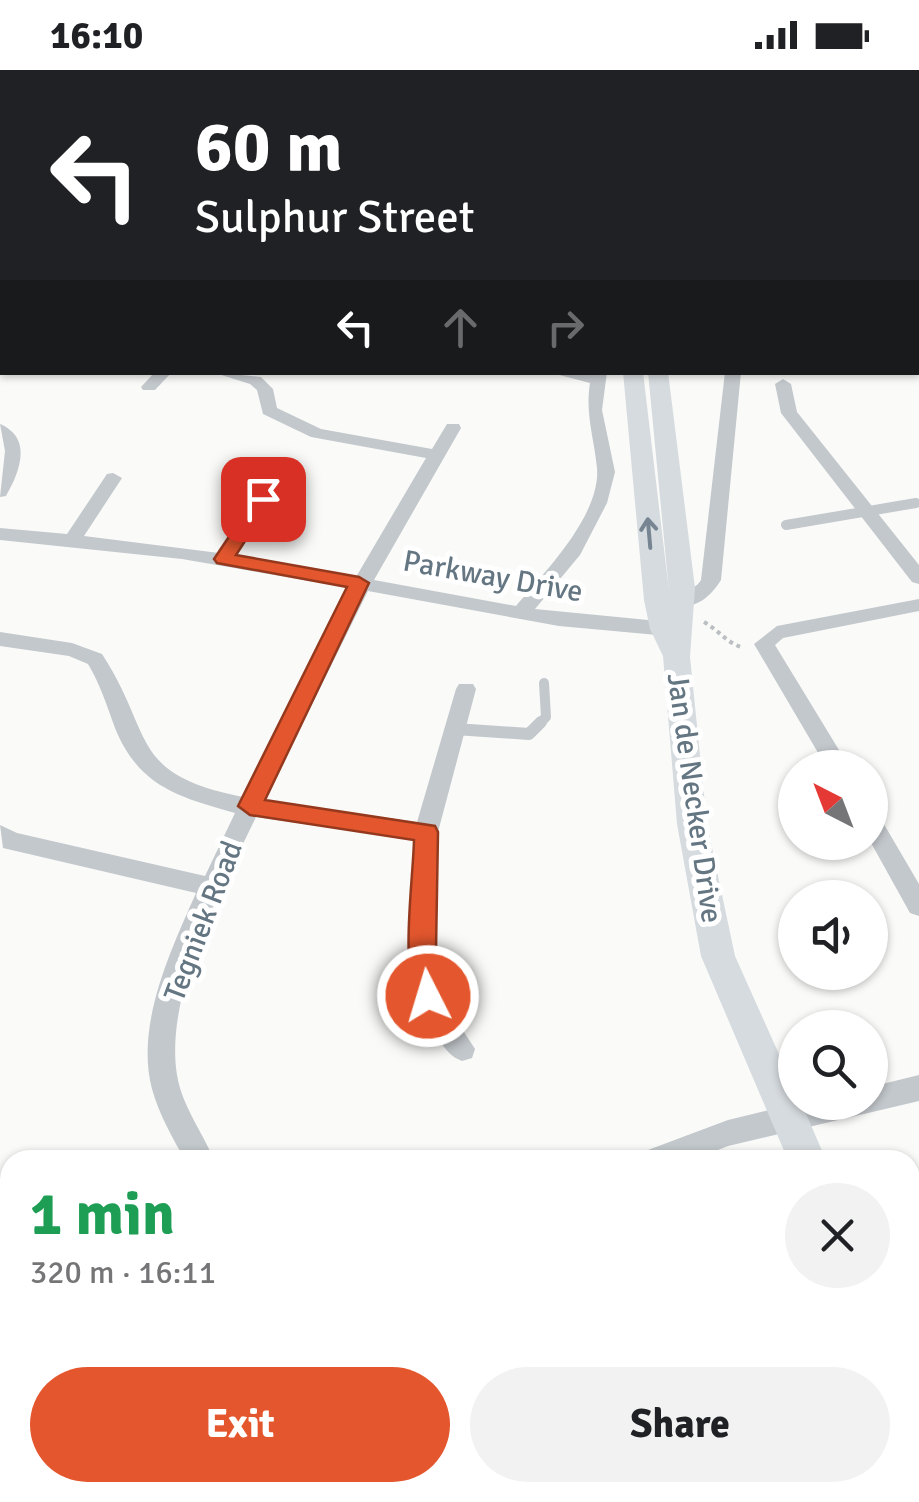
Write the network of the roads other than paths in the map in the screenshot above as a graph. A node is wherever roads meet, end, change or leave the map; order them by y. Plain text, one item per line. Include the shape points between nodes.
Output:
1 (162, 375) edge
2 (232, 375) edge
3 (632, 375) edge
4 (658, 375) edge
5 (734, 375) edge
6 (599, 376) edge
7 (783, 384) dead end
8 (150, 387) dead end
9 (453, 428) dead end
10 (0, 429) edge
11 (436, 456) junction
12 (113, 478) dead end
13 (0, 492) edge
14 (263, 499) dead end
15 (916, 503) dead end
16 (867, 512) junction
17 (786, 525) dead end
18 (0, 534) edge
19 (73, 539) junction
20 (224, 559) junction
21 (919, 578) edge
22 (359, 583) junction
23 (919, 605) edge
24 (521, 614) junction
25 (677, 628) junction
26 (0, 639) edge
27 (544, 683) dead end
28 (466, 689) dead end
29 (455, 729) junction
30 (828, 750) edge
31 (250, 806) junction
32 (426, 832) junction
33 (0, 834) edge
34 (888, 852) edge
35 (211, 887) junction
36 (919, 906) edge
37 (462, 1049) dead end
38 (919, 1088) edge
39 (888, 1096) edge
40 (778, 1097) edge
41 (788, 1120) joint
42 (195, 1150) edge
43 (684, 1150) edge
44 (802, 1150) edge

1 - 8 street
2 - 11 street via 266,389 269,411 317,432
25 -> 3 main road, Jan de Necker Drive via 650,553
4 - 25 main road, Jan de Necker Drive
5 - 25 street via 711,580
6 - 24 street via 594,410 606,472 598,503 573,552
7 - 16 street via 789,412
9 - 11 street, Tegniek Road
10 - 13 street via 10,438 14,463
11 - 22 street, Tegniek Road
12 - 19 street
14 - 20 street
15 - 16 lane
16 - 17 lane
16 - 21 street
18 - 19 street, Parkway Drive
19 - 20 street, Parkway Drive
20 - 22 street, Parkway Drive
22 - 24 street, Parkway Drive
22 - 31 street, Tegniek Road
23 - 30 street via 766,641 764,648
24 - 25 street, Parkway Drive
25 - 40 main road, Jan de Necker Drive via 692,824 710,922
26 - 31 street via 91,656 136,751 157,776
27 - 29 lane via 546,716 529,734
28 - 29 street
29 - 32 street
31 - 32 street
31 - 35 street, Tegniek Road
32 - 37 street via 428,996
33 - 35 street
34 - 36 street
35 - 42 street, Tegniek Road via 173,989 162,1063 166,1095
38 - 39 street
41 - 43 street
41 - 44 main road, Jan de Necker Drive

